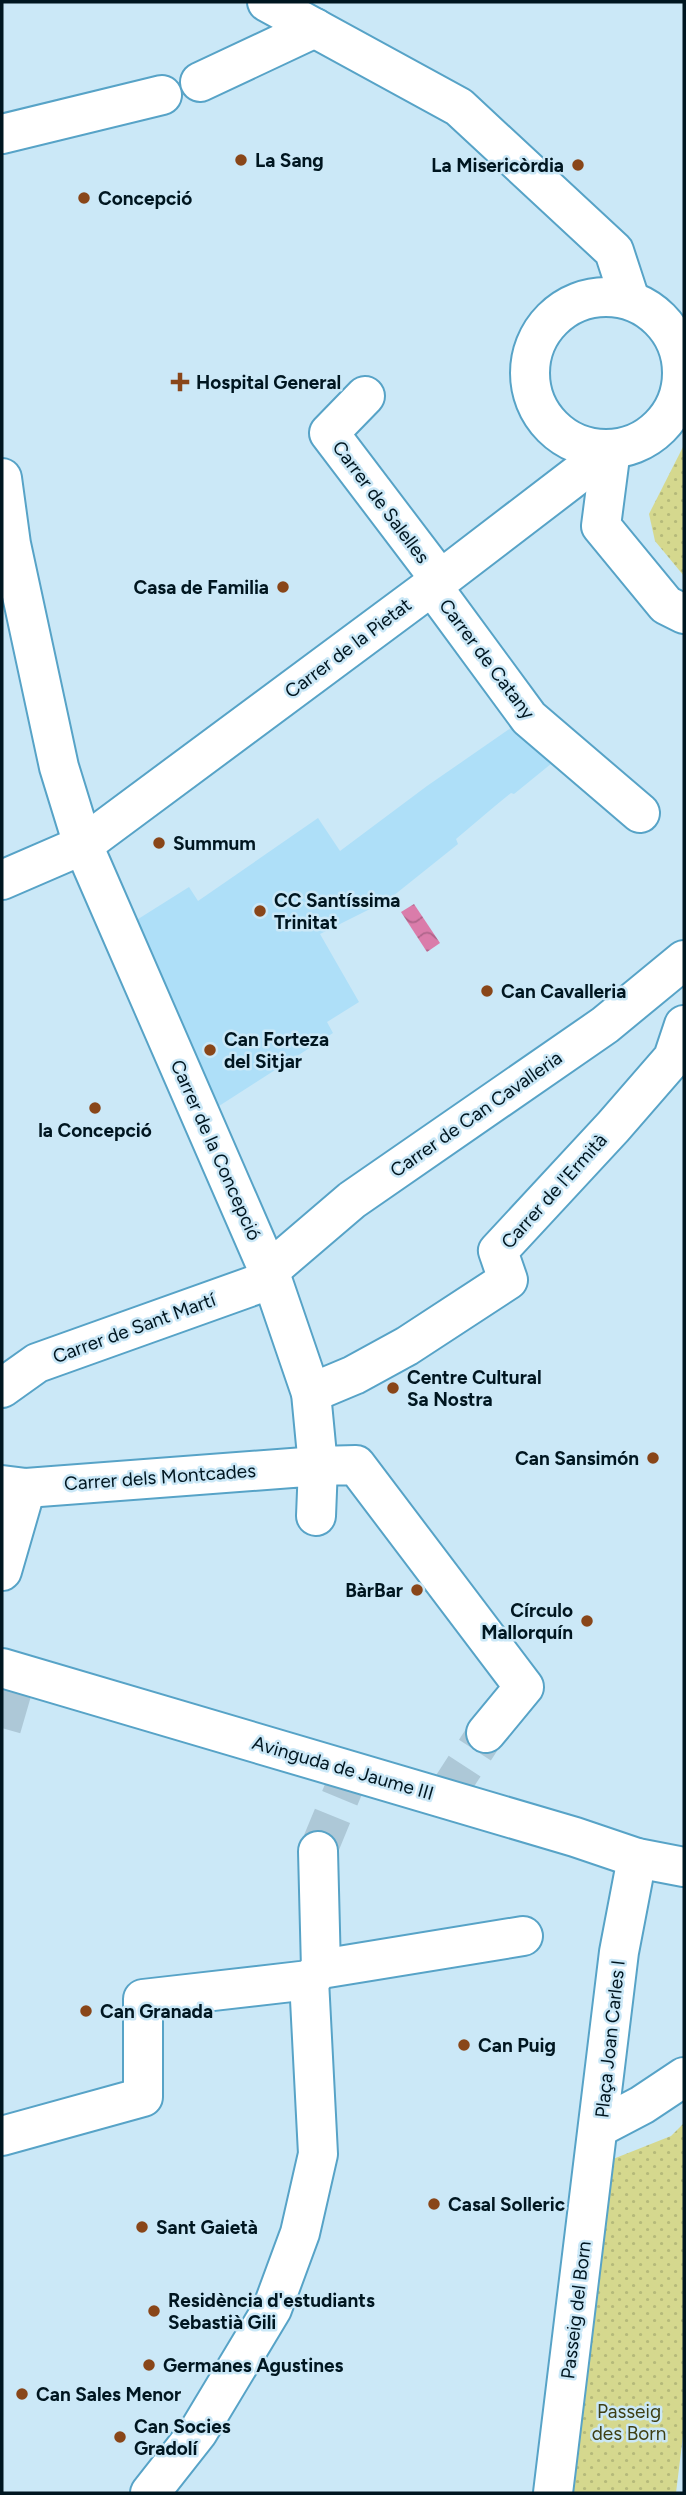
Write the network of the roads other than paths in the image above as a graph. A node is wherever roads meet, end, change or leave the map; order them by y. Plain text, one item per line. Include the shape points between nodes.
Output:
1 (267, 2) edge
2 (315, 28) junction
3 (200, 82) dead end
4 (162, 95) dead end
5 (2, 134) edge
6 (630, 300) junction
7 (365, 396) dead end
8 (611, 449) junction
9 (2, 478) edge
10 (435, 582) junction
11 (684, 614) edge
12 (640, 813) dead end
13 (83, 845) junction
14 (2, 880) edge
15 (684, 960) edge
16 (684, 1025) edge
17 (270, 1275) junction
18 (2, 1388) edge
19 (311, 1393) junction
20 (318, 1466) junction
21 (14, 1487) edge
22 (316, 1516) dead end
23 (2, 1571) edge
24 (2, 1668) edge
25 (486, 1733) tunnel mouth
26 (318, 1851) tunnel mouth
27 (637, 1858) junction
28 (684, 1867) edge
29 (523, 1936) dead end
30 (315, 1974) junction
31 (684, 2077) edge
32 (600, 2127) junction
33 (2, 2136) edge
34 (150, 2493) edge
35 (553, 2493) edge

1 - 2 street
2 - 3 street
2 - 6 street via 459,107 614,251
4 - 5 street
6 - 8 street via 653,313 671,332 681,356 682,383 674,408 658,428 636,443
6 - 8 street via 606,296 582,300 560,311 543,329 532,351 529,375 545,421 586,447
7 - 10 street, Carrer de Salelles via 328,433
8 - 10 street, Carrer de la Pietat
8 - 11 street via 601,526 666,605
9 - 13 street, Carrer de la Concepció via 11,544 59,767
10 - 12 street, Carrer de Catany via 530,718
10 - 13 street, Carrer de la Pietat
13 - 14 street, Carrer de la Pietat
13 - 17 street, Carrer de la Concepció
15 - 17 street, Carrer de Can Cavalleria via 605,1025 352,1200
16 - 19 street, Carrer de l'Ermità via 673,1058 498,1251 508,1280 407,1346
17 - 18 street, Carrer de Sant Martí via 37,1363
17 - 19 street, Carrer de la Concepció
19 - 20 street, Carrer de la Concepció
20 - 21 street, Carrer dels Montcades
20 - 22 street, Carrer de la Concepció
20 - 25 street via 356,1465 524,1687
21 - 23 street
24 - 27 street, Avinguda de Jaume III
26 - 30 street
27 - 28 street, Avinguda de Jaume III
27 - 32 street, Plaça Joan Carles I via 619,1952
29 - 30 street
30 - 33 street via 143,2000 143,2097
30 - 34 street via 318,2154 300,2233 272,2309 198,2432
31 - 32 street, Plaça Joan Carles I
32 - 35 street, Passeig del Born

